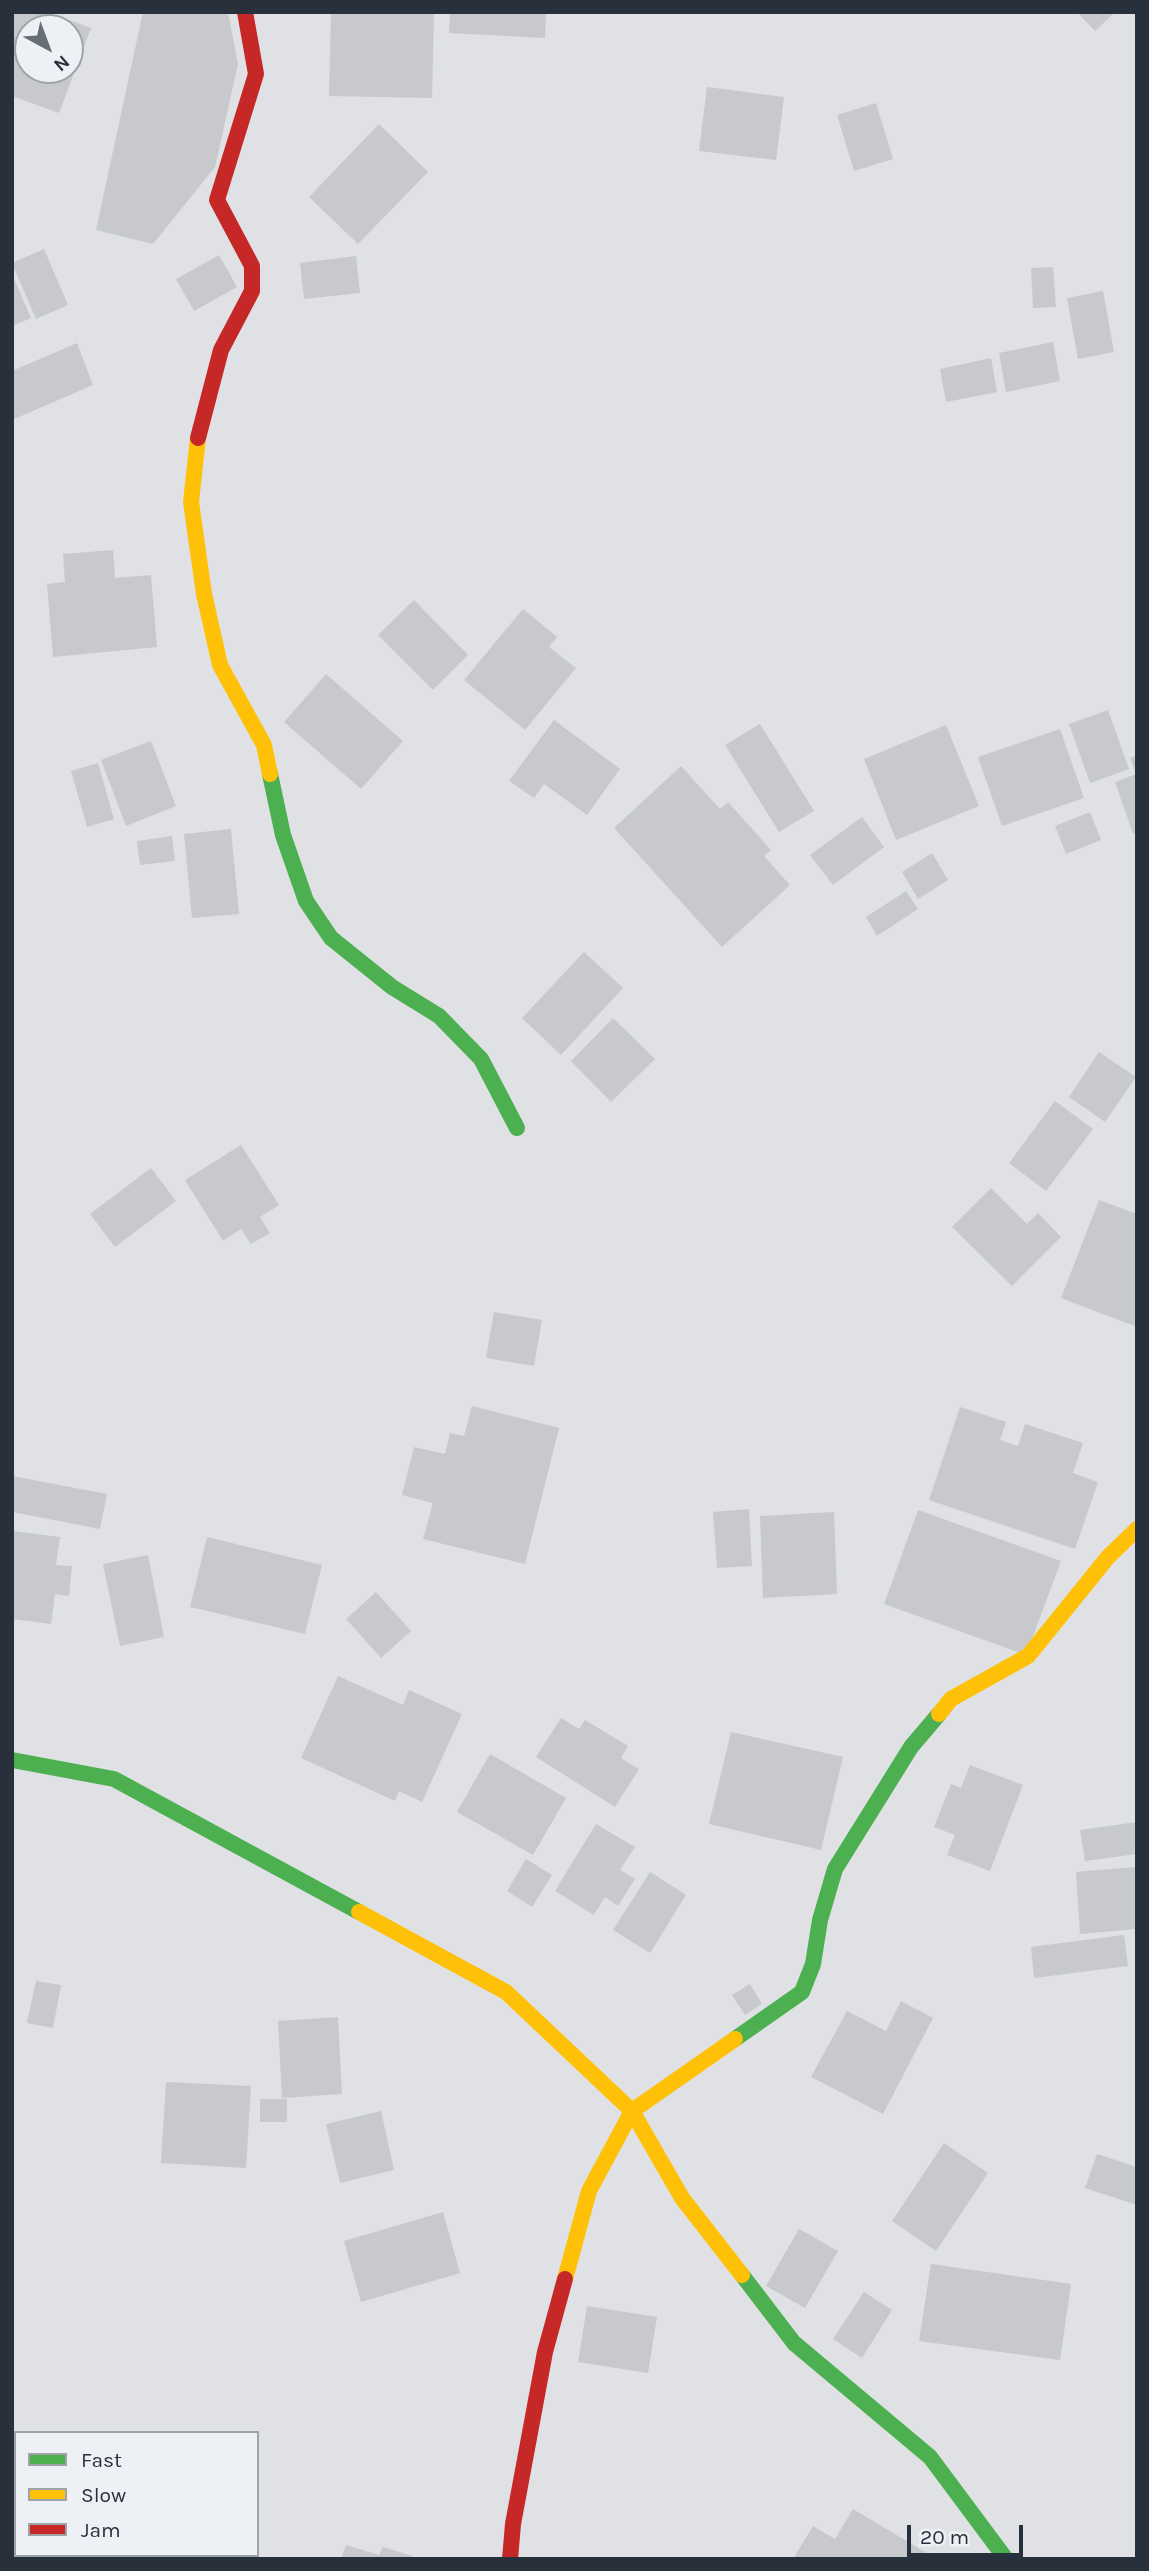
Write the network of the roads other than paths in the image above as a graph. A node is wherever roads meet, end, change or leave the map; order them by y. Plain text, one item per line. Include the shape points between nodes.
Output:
1 (245, 12) edge
2 (517, 1128) dead end
3 (1137, 1528) edge
4 (12, 1760) edge
5 (632, 2110) junction
6 (510, 2559) edge
7 (1006, 2559) edge

1 - 2 street via 256,74 216,200 252,266 252,291 221,350 203,411 191,502 220,665 264,746 283,835 306,901 331,938 392,987 439,1016 481,1059
3 - 5 street via 1028,1656 951,1699 911,1747 835,1870 802,1992
4 - 5 street via 114,1779 506,1992
5 - 6 street via 589,2191 545,2352
5 - 7 street via 682,2198 794,2343 930,2457

